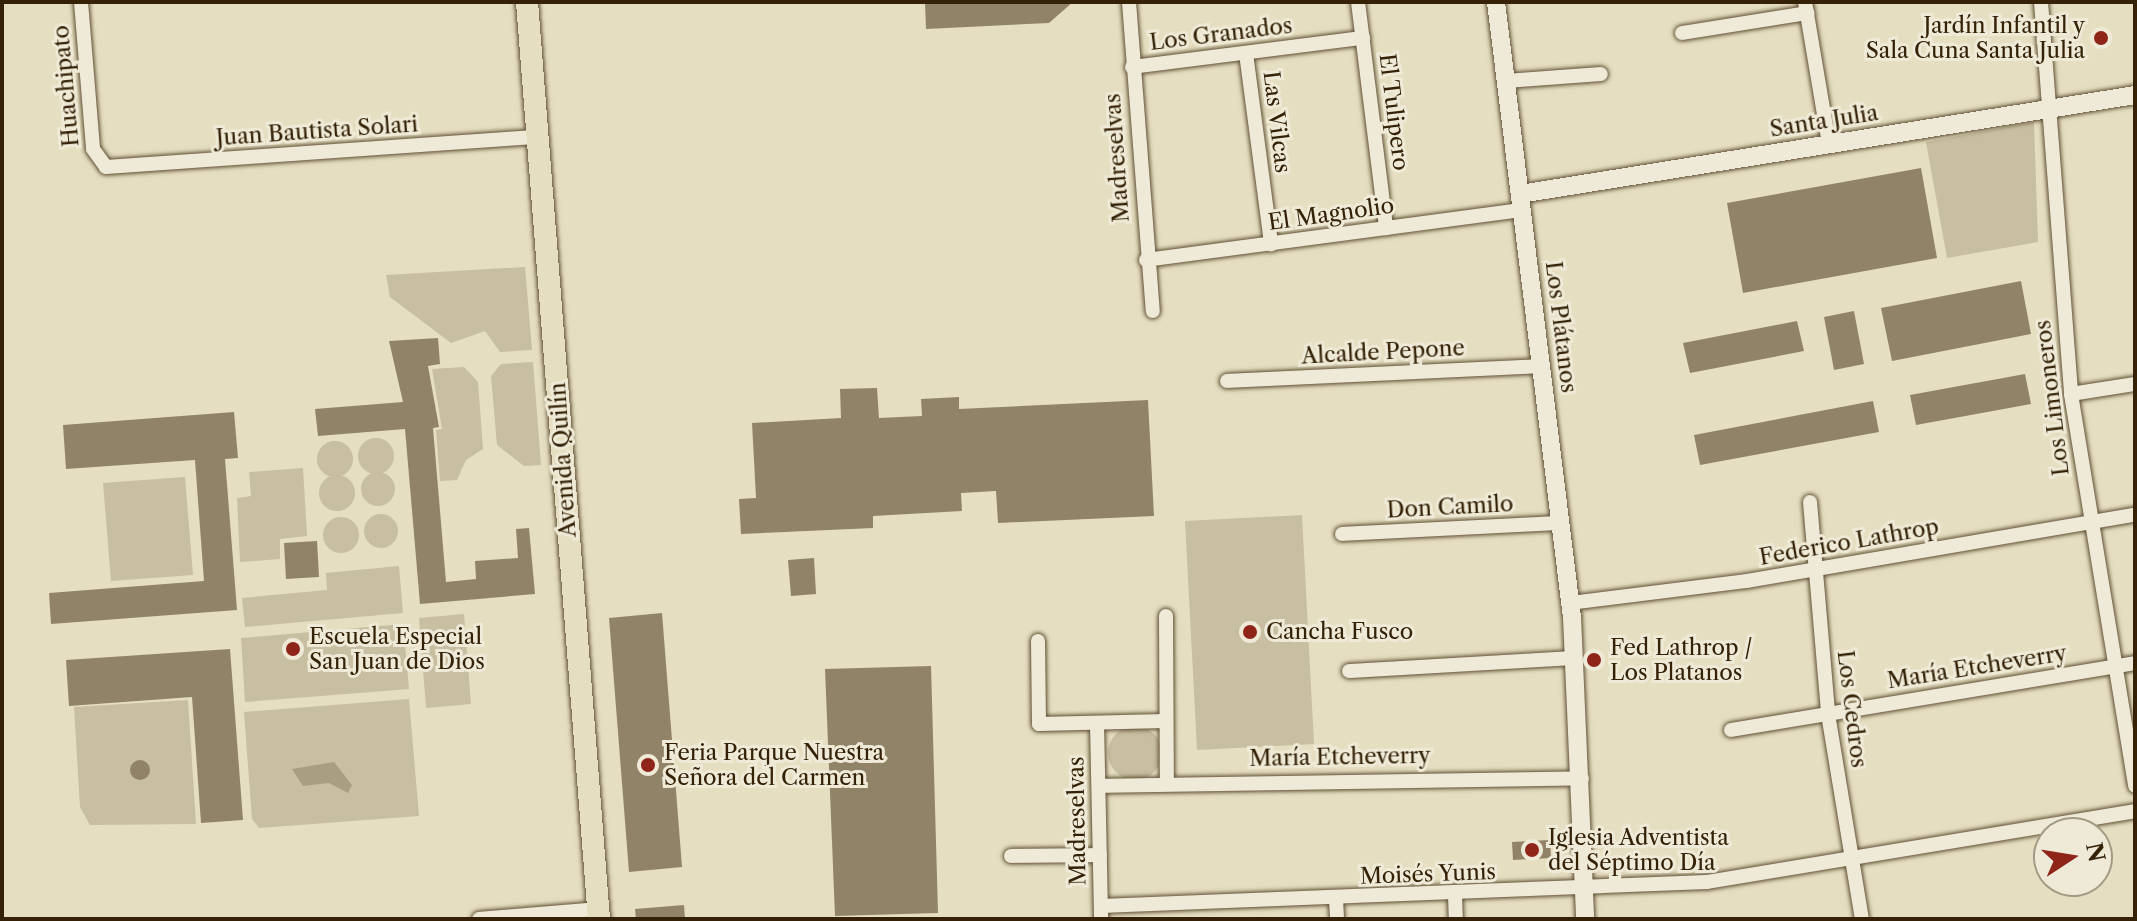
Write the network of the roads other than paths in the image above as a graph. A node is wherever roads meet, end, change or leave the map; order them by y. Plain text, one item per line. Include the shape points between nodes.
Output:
1 (81, 2) edge
2 (527, 2) edge
3 (1129, 2) edge
4 (1358, 2) edge
5 (1496, 2) edge
6 (2041, 2) edge
7 (1806, 7) edge
8 (1682, 33) dead end
9 (1363, 38) junction
10 (1246, 53) junction
11 (1132, 67) junction
12 (1601, 74) dead end
13 (1506, 81) junction
14 (2135, 95) edge
15 (2052, 109) junction
16 (538, 137) junction
17 (1829, 144) junction
18 (101, 164) joint
19 (1521, 202) junction
20 (1386, 228) junction
21 (1271, 244) junction
22 (1146, 260) junction
23 (1153, 311) dead end
24 (1542, 366) junction
25 (1227, 381) dead end
26 (2135, 384) edge
27 (2071, 394) junction
28 (1810, 502) dead end
29 (2135, 515) edge
30 (2091, 522) junction
31 (1561, 523) junction
32 (1342, 534) dead end
33 (1814, 570) junction
34 (1570, 603) junction
35 (1166, 616) dead end
36 (1038, 641) dead end
37 (1575, 658) junction
38 (2135, 663) edge
39 (2115, 666) junction
40 (1349, 671) dead end
41 (1828, 714) junction
42 (1165, 721) junction
43 (1097, 723) junction
44 (1731, 730) dead end
45 (1582, 778) junction
46 (1167, 784) junction
47 (1099, 786) junction
48 (2135, 786) edge
49 (2135, 811) edge
50 (1100, 855) junction
51 (1011, 856) dead end
52 (1852, 859) junction
53 (1584, 889) junction
54 (1455, 895) junction
55 (1336, 899) junction
56 (1228, 902) junction
57 (1101, 913) edge
58 (599, 914) edge
59 (479, 919) edge
60 (1229, 919) edge
61 (1337, 919) edge
62 (1456, 919) edge
63 (1585, 919) edge
64 (1862, 919) edge

1 - 18 street, Huachipato via 93,149
2 - 16 main road, Avenida Quilín
3 - 11 street, Madreselvas
4 - 9 street, El Tulipero
5 - 13 street, Los Plátanos
6 - 15 street, Los Limoneros
7 - 8 street
7 - 17 street
9 - 10 street, Los Granados
9 - 20 street, El Tulipero
10 - 11 street, Los Granados
10 - 21 street, Las Vilcas
11 - 22 street, Madreselvas
12 - 13 street
13 - 19 street, Los Plátanos
14 - 15 street, Santa Julia
15 - 17 street, Santa Julia
15 - 27 street, Los Limoneros
16 - 18 street, Juan Bautista Solari
16 - 58 main road, Avenida Quilín
17 - 19 street, Santa Julia
19 - 20 street, El Magnolio
19 - 24 street, Los Plátanos
20 - 21 street, El Magnolio
21 - 22 street, El Magnolio
22 - 23 street, Madreselvas
24 - 25 street, Alcalde Pepone
24 - 31 street, Los Plátanos
26 - 27 street
27 - 30 street, Los Limoneros
28 - 33 street, Los Cedros
29 - 30 street, Federico Lathrop
30 - 33 street, Federico Lathrop
30 - 39 street, Los Limoneros
31 - 32 street, Don Camilo
31 - 34 street, Los Plátanos
33 - 34 street, Federico Lathrop
33 - 41 street, Los Cedros
34 - 37 street, Los Plátanos
35 - 42 street
36 - 43 street via 1039,724
37 - 40 street
37 - 45 street, Los Plátanos
38 - 39 street, María Etcheverry
39 - 41 street, María Etcheverry
39 - 48 street, Los Limoneros
41 - 44 street, María Etcheverry
41 - 52 street, Los Cedros
42 - 43 street
42 - 46 street
43 - 47 street, Madreselvas
45 - 46 street, María Etcheverry
45 - 53 street, Los Plátanos
46 - 47 street, María Etcheverry
47 - 50 street, Madreselvas
49 - 52 street, Moisés Yunis
50 - 51 street
50 - 57 street, Madreselvas
52 - 53 street, Moisés Yunis via 1707,882
52 - 64 street, Los Cedros
53 - 54 street, Moisés Yunis
53 - 63 street, Los Plátanos
54 - 55 street, Moisés Yunis
54 - 62 street
55 - 56 street, Moisés Yunis
55 - 61 street
56 - 57 street, Moisés Yunis
56 - 60 street
58 - 59 street

